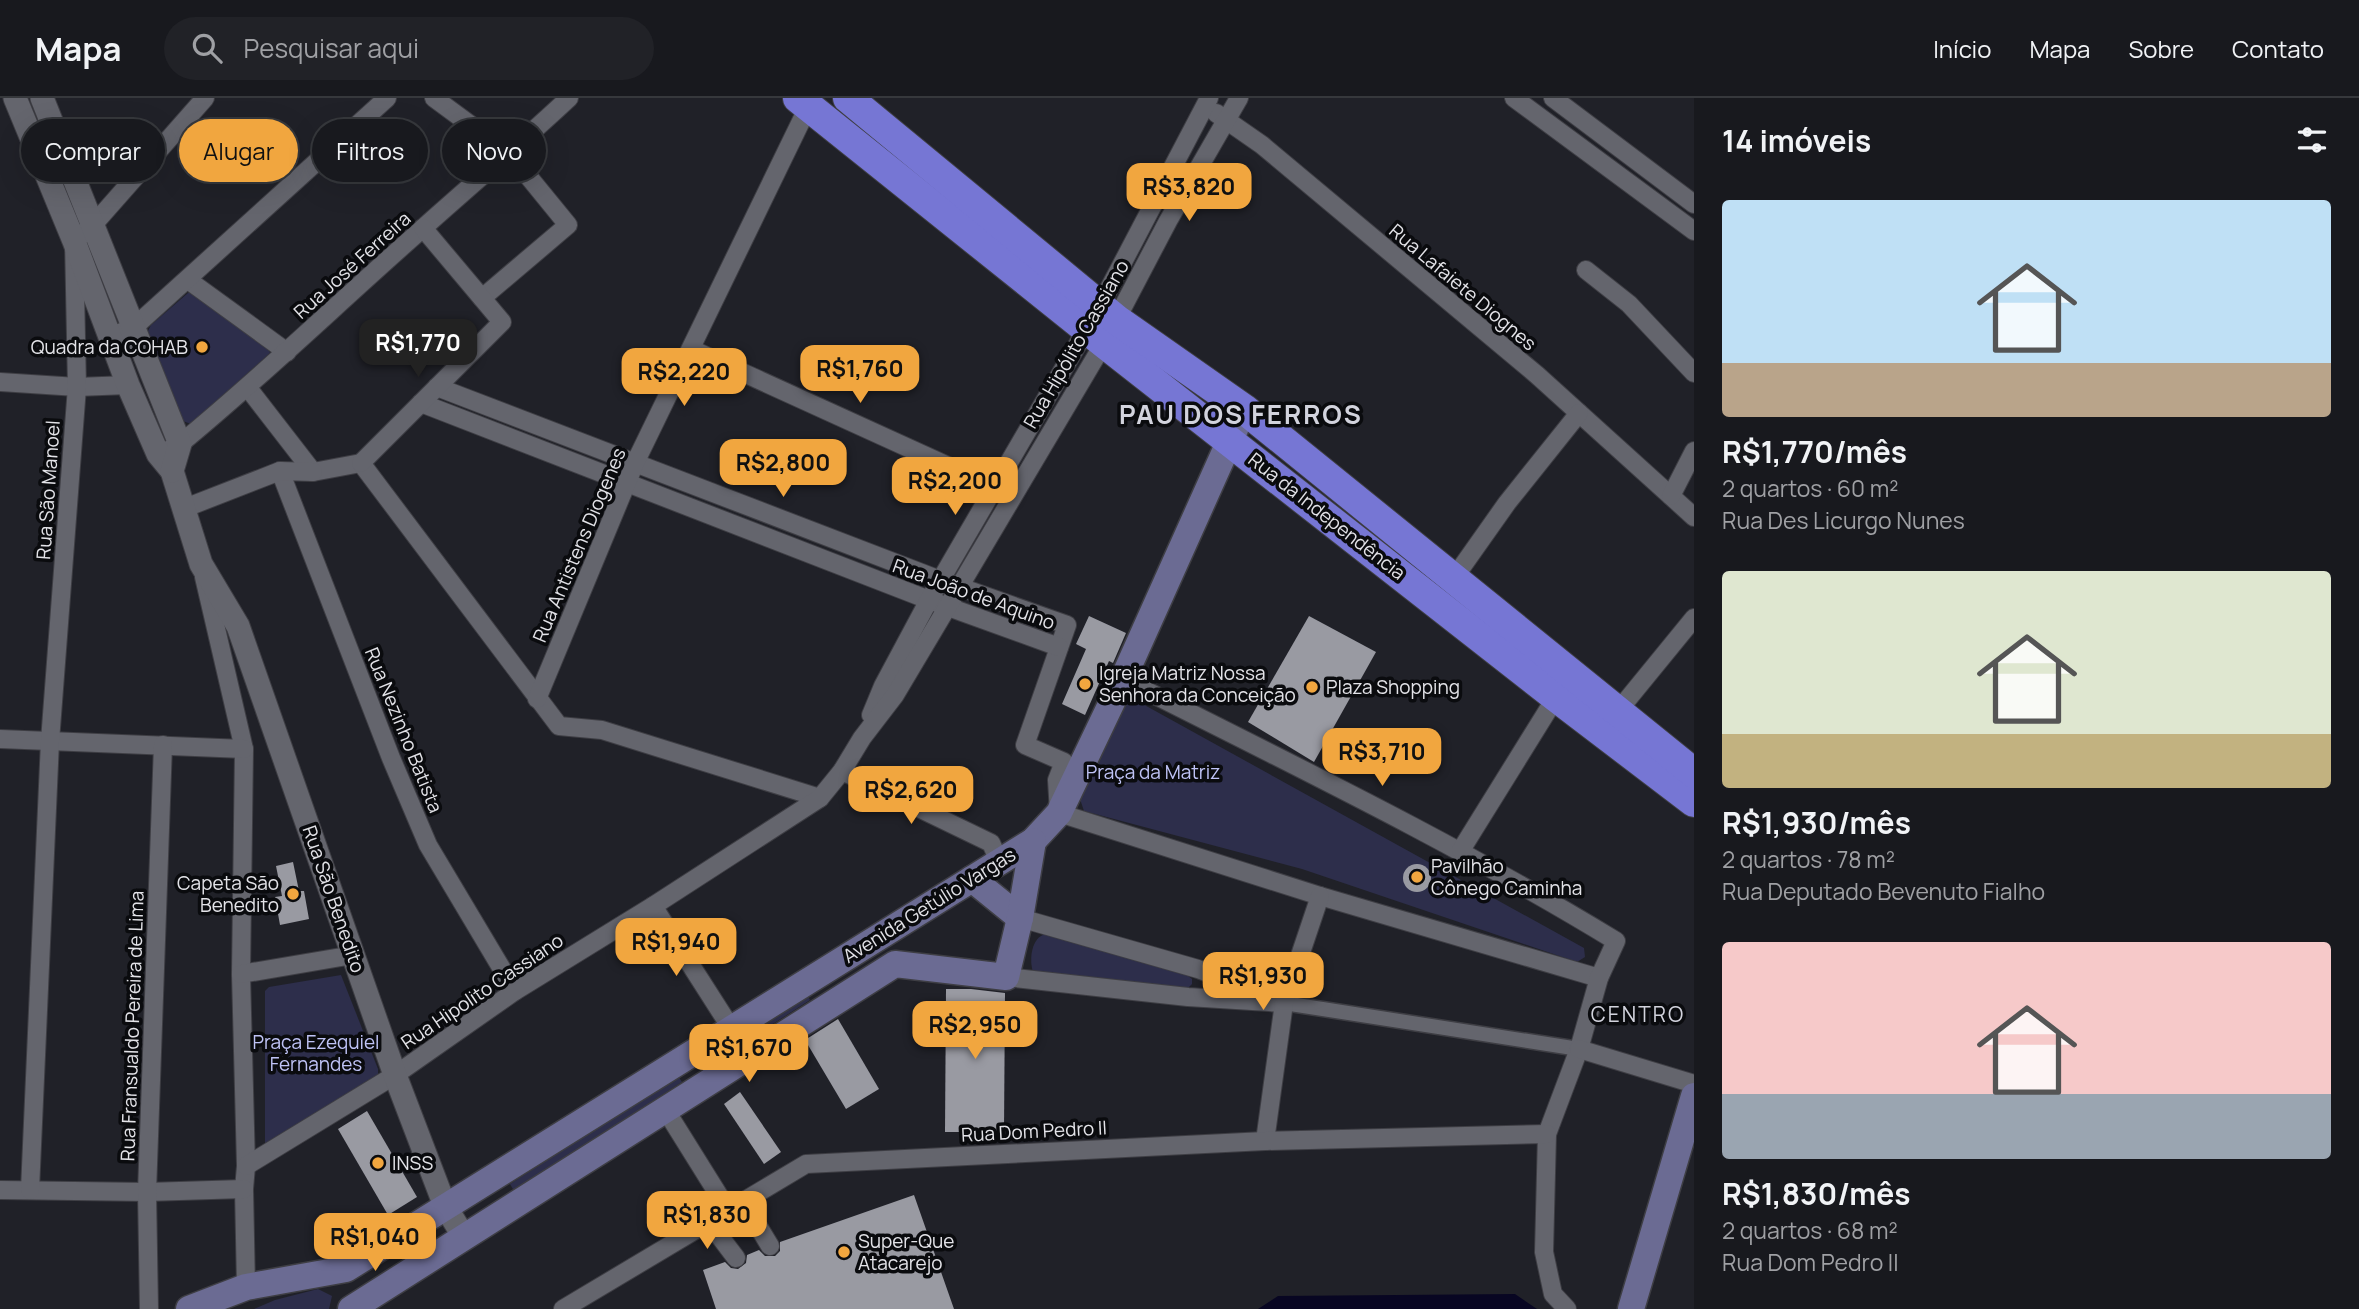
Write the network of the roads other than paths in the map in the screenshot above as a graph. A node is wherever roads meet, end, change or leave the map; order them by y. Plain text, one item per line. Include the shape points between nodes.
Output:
1 (15, 98) edge
2 (42, 98) edge
3 (205, 98) edge
4 (387, 98) edge
5 (434, 98) edge
6 (569, 98) edge
7 (848, 98) edge
8 (1239, 98) edge
9 (1514, 98) edge
10 (1553, 98) edge
11 (1204, 100) edge
12 (803, 102) edge
13 (30, 119) edge
14 (44, 119) edge
15 (462, 119) edge
16 (546, 120) edge
17 (1225, 120) junction
18 (57, 182) edge
19 (69, 182) edge
20 (477, 182) edge
21 (533, 182) edge
22 (1694, 204) edge
23 (93, 225) junction
24 (422, 228) junction
25 (1694, 231) edge
26 (74, 241) junction
27 (1586, 271) dead end
28 (188, 280) junction
29 (482, 298) junction
30 (1102, 325) junction
31 (133, 328) junction
32 (111, 337) junction
33 (691, 349) junction
34 (287, 352) junction
35 (1694, 373) edge
36 (0, 382) edge
37 (128, 385) junction
38 (77, 387) junction
39 (437, 387) junction
40 (248, 388) junction
41 (421, 403) junction
42 (1244, 409) junction
43 (1578, 413) junction
44 (1230, 440) junction
45 (180, 444) junction
46 (1694, 452) edge
47 (165, 462) junction
48 (361, 463) junction
49 (635, 463) junction
50 (280, 471) junction
51 (313, 472) junction
52 (627, 483) junction
53 (993, 487) junction
54 (1012, 496) junction
55 (1671, 496) junction
56 (185, 508) junction
57 (1694, 517) edge
58 (201, 564) junction
59 (1454, 578) junction
60 (940, 580) junction
61 (959, 587) junction
62 (929, 600) junction
63 (948, 606) junction
64 (1694, 618) edge
65 (1059, 647) junction
66 (1123, 679) junction
67 (1556, 697) junction
68 (537, 699) junction
69 (1618, 711) junction
70 (862, 738) junction
71 (0, 739) edge
72 (50, 741) junction
73 (163, 746) junction
74 (244, 749) junction
75 (842, 771) junction
76 (1694, 773) edge
77 (820, 798) junction
78 (1694, 802) edge
79 (1059, 813) junction
80 (1033, 841) junction
81 (1461, 850) junction
82 (999, 862) junction
83 (972, 878) junction
84 (1320, 896) junction
85 (653, 906) junction
86 (1020, 918) junction
87 (353, 955) junction
88 (241, 974) junction
89 (1006, 977) junction
90 (1599, 978) junction
91 (515, 991) junction
92 (1284, 1003) junction
93 (731, 1028) junction
94 (1579, 1049) junction
95 (395, 1075) junction
96 (1694, 1084) edge
97 (1694, 1096) edge
98 (665, 1110) junction
99 (1547, 1134) junction
100 (1265, 1141) junction
101 (246, 1166) junction
102 (244, 1189) junction
103 (0, 1190) edge
104 (30, 1190) junction
105 (148, 1192) junction
106 (735, 1205) junction
107 (445, 1206) junction
108 (708, 1222) junction
109 (464, 1237) junction
110 (770, 1246) dead end
111 (736, 1258) dead end
112 (346, 1269) junction
113 (246, 1287) junction
114 (1634, 1297) edge
115 (357, 1305) edge
116 (149, 1309) edge
117 (189, 1309) edge
118 (563, 1309) edge
119 (1567, 1309) edge

1 - 13 street
2 - 14 street
3 - 23 street
4 - 28 street
5 - 15 street
6 - 16 street, Rua José Ferreira
7 - 30 highway, Rua da Independência
8 - 17 street, Rua Hipólito Cassiano
9 - 25 street
10 - 22 street
11 - 17 street, Rua Lafaiete Diognes
11 - 30 street, Rua Hipólito Cassiano
12 - 30 highway, Rua da Independência
12 - 33 street, Rua Antistens Diogenes
17 - 30 street, Rua Hipólito Cassiano
17 - 43 street, Rua Lafaiete Diognes via 1262,145
18 - 26 street, Rua São Benedito
19 - 23 street
20 - 24 street, Rua José Ferreira
21 - 29 street via 568,225
23 - 26 street
23 - 31 street
24 - 29 street
24 - 34 street, Rua José Ferreira
26 - 32 street, Rua São Benedito
26 - 38 street, Rua São Manoel
27 - 35 street via 1629,304
28 - 31 street
28 - 34 street
29 - 39 street via 502,322
30 - 42 highway, Rua da Independência
30 - 44 highway, Rua da Independência
30 - 53 street, Rua Hipólito Cassiano
30 - 54 street, Rua Hipólito Cassiano
31 - 32 street
31 - 45 street
32 - 37 street, Rua São Benedito
33 - 49 street, Rua Antistens Diogenes
33 - 53 street
34 - 40 street, Rua José Ferreira
36 - 38 street
37 - 38 street
37 - 47 street, Rua São Benedito
38 - 72 street, Rua São Manoel
39 - 41 street
39 - 49 street, Rua João de Aquino
40 - 45 street, Rua José Ferreira
40 - 51 street
41 - 48 street
41 - 52 street, Rua João de Aquino
42 - 44 main road
42 - 59 highway, Rua da Independência
43 - 55 street, Rua Lafaiete Diognes
43 - 59 street
44 - 66 main road
44 - 67 highway, Rua da Independência
45 - 47 street
46 - 55 street
47 - 56 street, Rua São Benedito
48 - 51 street
48 - 68 street
49 - 52 street, Rua Antistens Diogenes
49 - 60 street, Rua João de Aquino
50 - 51 street
50 - 56 street
50 - 91 street, Rua Nezinho Batista via 428,845
52 - 62 street, Rua João de Aquino
52 - 68 street, Rua Antistens Diogenes
53 - 54 street
53 - 60 street, Rua Hipólito Cassiano
54 - 61 street, Rua Hipólito Cassiano
55 - 57 street, Rua Lafaiete Diognes
56 - 58 street, Rua São Benedito
58 - 74 street
58 - 87 street, Rua São Benedito via 238,626
59 - 69 highway, Rua da Independência
60 - 61 street, Rua João de Aquino
60 - 62 street, Rua Hipólito Cassiano
61 - 63 street, Rua Hipólito Cassiano
61 - 65 street, Rua João de Aquino via 1067,625
62 - 63 street, Rua João de Aquino
62 - 70 street, Rua Hipólito Cassiano via 883,686
63 - 65 street, Rua João de Aquino
63 - 70 street, Rua Hipólito Cassiano via 895,695
64 - 69 street
65 - 79 street via 1025,745 1064,762 1058,780
66 - 79 main road
66 - 81 street
67 - 78 highway, Rua da Independência
67 - 81 street
68 - 77 street via 559,726 602,730
69 - 76 highway, Rua da Independência
70 - 75 street, Rua Hipolito Cassiano
71 - 72 street
72 - 73 street
72 - 104 street, Rua São Manoel
73 - 74 street
73 - 105 street, Rua Fransualdo Pereira de Lima
74 - 88 street
75 - 77 street, Rua Hipolito Cassiano
75 - 82 street via 991,844
77 - 85 street, Rua Hipolito Cassiano
79 - 80 main road
79 - 84 street
80 - 82 main road, Avenida Getúlio Vargas
80 - 86 main road, Avenida Getúlio Vargas
81 - 90 street via 1616,941
82 - 83 main road, Avenida Getúlio Vargas
83 - 86 main road
83 - 93 main road, Avenida Getúlio Vargas
84 - 90 street
84 - 92 street
85 - 91 street, Rua Hipolito Cassiano
85 - 93 street
86 - 89 main road, Avenida Getúlio Vargas
86 - 92 street via 1198,969
87 - 88 street
87 - 95 street, Rua São Benedito
88 - 101 street
89 - 92 street
89 - 98 main road, Avenida Getúlio Vargas via 895,964
90 - 94 street
91 - 95 street, Rua Hipolito Cassiano
92 - 94 street
92 - 100 street
93 - 107 main road, Avenida Getúlio Vargas
94 - 96 street
94 - 99 street
95 - 101 street, Rua Hipolito Cassiano
95 - 107 street, Rua São Benedito
97 - 114 main road
98 - 106 street
98 - 109 main road, Avenida Getúlio Vargas
99 - 100 street, Rua Dom Pedro II
99 - 119 street via 1544,1252 1553,1294
100 - 106 street, Rua Dom Pedro II via 806,1164
101 - 102 street
102 - 105 street
102 - 113 street
103 - 104 street
104 - 105 street
105 - 116 street, Rua Fransualdo Pereira de Lima
106 - 108 street, Rua Dom Pedro II
106 - 110 street
107 - 109 street, Rua São Benedito
107 - 112 main road, Avenida Getúlio Vargas
108 - 111 street
108 - 118 street, Rua Dom Pedro II
109 - 115 main road, Avenida Getúlio Vargas
112 - 113 main road, Avenida Getúlio Vargas
112 - 115 main road
113 - 117 main road, Avenida Getúlio Vargas

